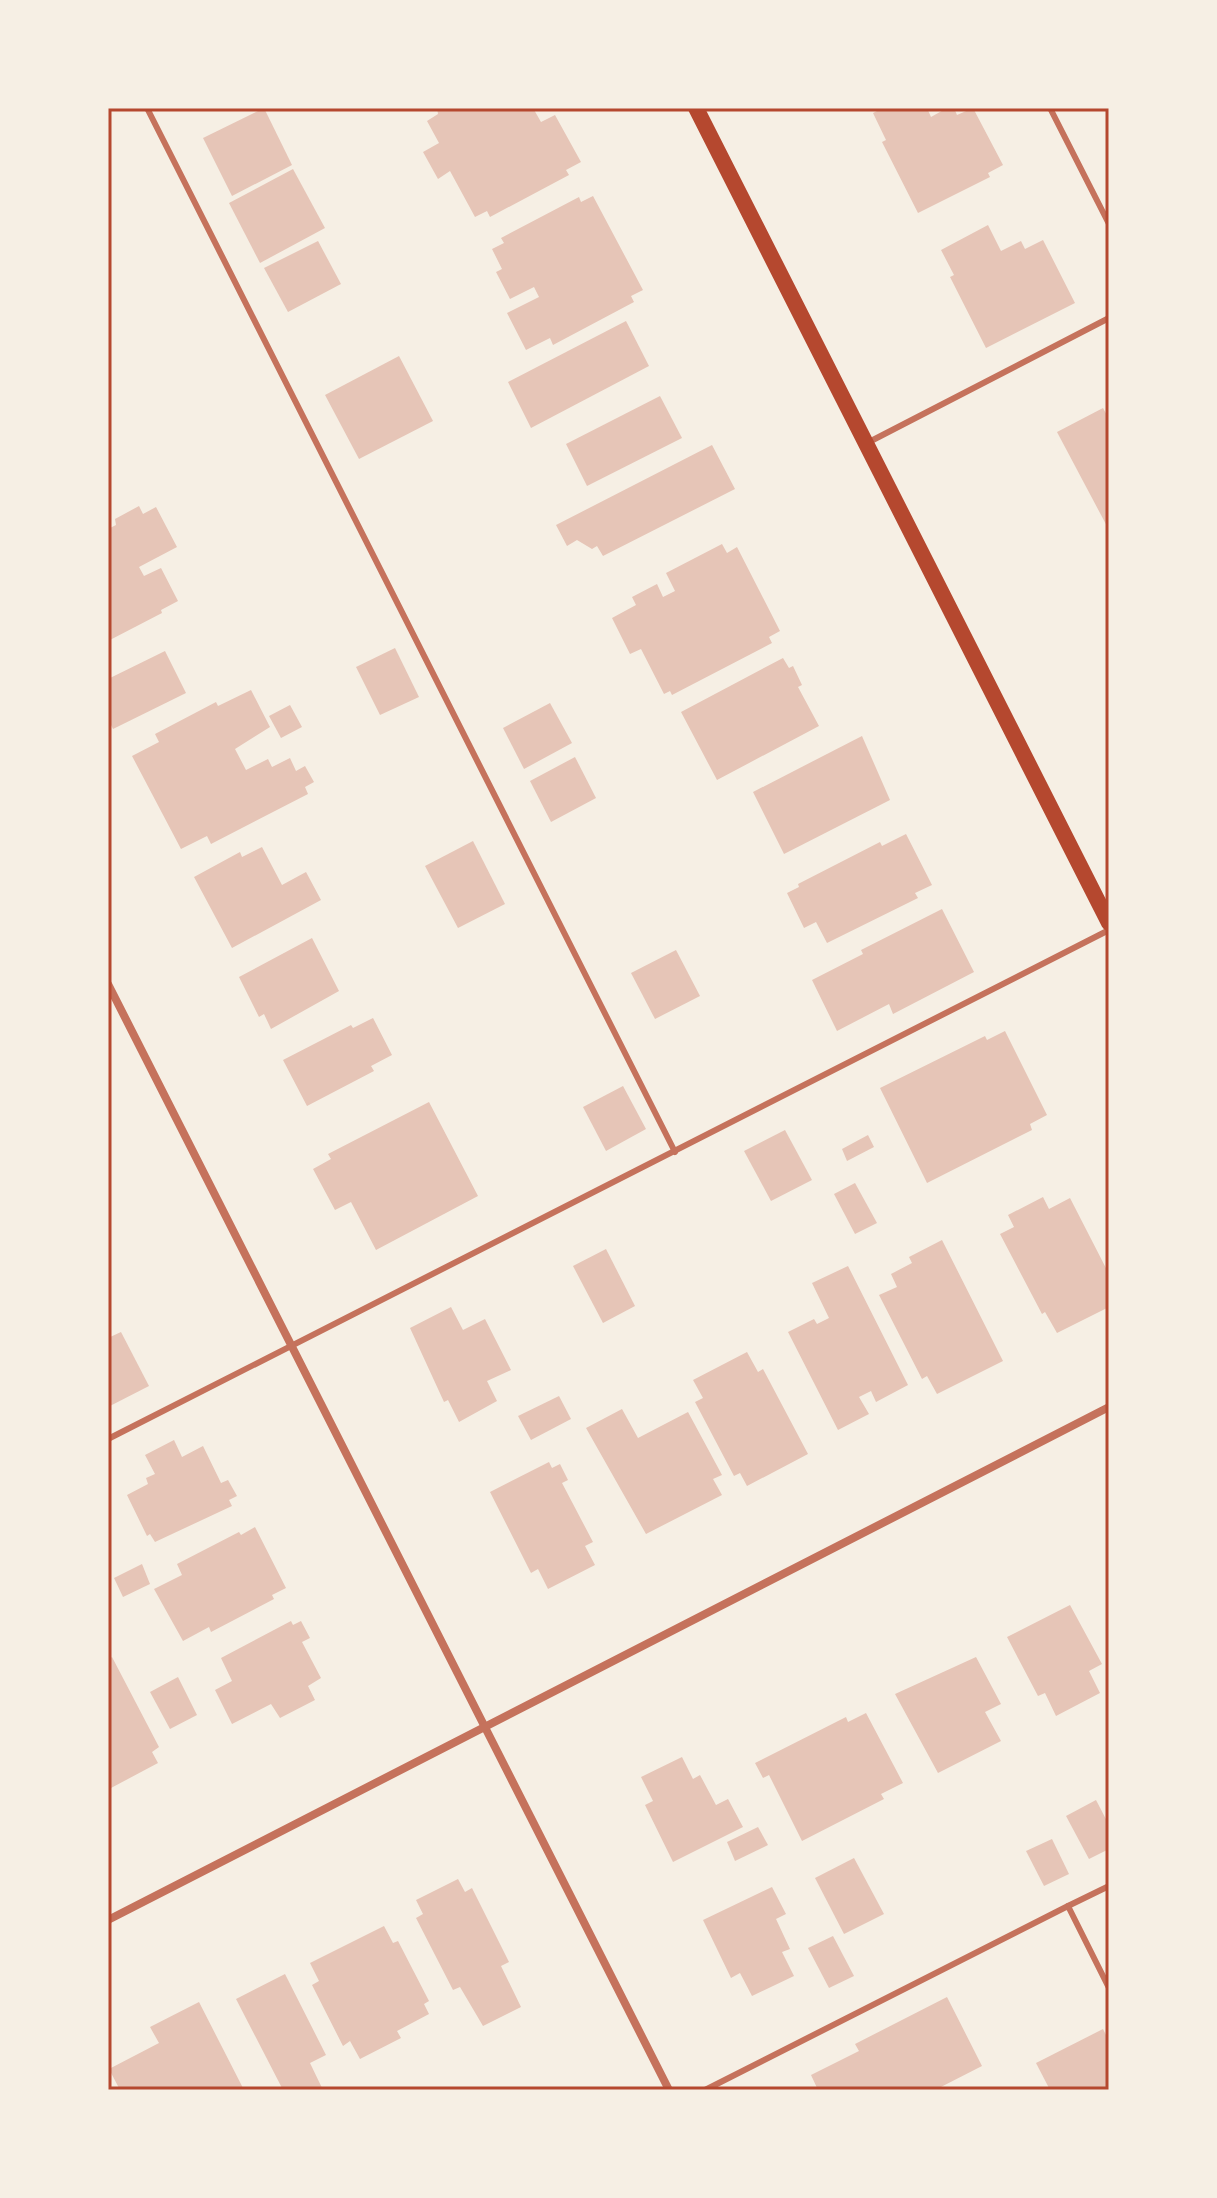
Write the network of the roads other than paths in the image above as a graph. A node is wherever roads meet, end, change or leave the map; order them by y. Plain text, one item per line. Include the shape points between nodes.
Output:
1 (147, 108) edge
2 (696, 108) edge
3 (1050, 108) edge
4 (1109, 224) edge
5 (1109, 318) edge
6 (866, 444) junction
7 (1109, 923) edge
8 (1109, 930) edge
9 (108, 984) edge
10 (675, 1152) junction
11 (293, 1347) junction
12 (1109, 1407) edge
13 (108, 1439) edge
14 (486, 1727) junction
15 (1109, 1886) edge
16 (1068, 1906) junction
17 (108, 1920) edge
18 (1109, 1988) edge
19 (669, 2090) edge
20 (705, 2090) edge

1 - 10 lane
2 - 6 main road
3 - 4 lane
5 - 6 lane
6 - 7 main road
8 - 10 lane
9 - 11 street
10 - 11 lane
11 - 13 lane
11 - 14 street
12 - 14 street
14 - 17 street
14 - 19 street
15 - 16 lane
16 - 18 lane
16 - 20 lane

